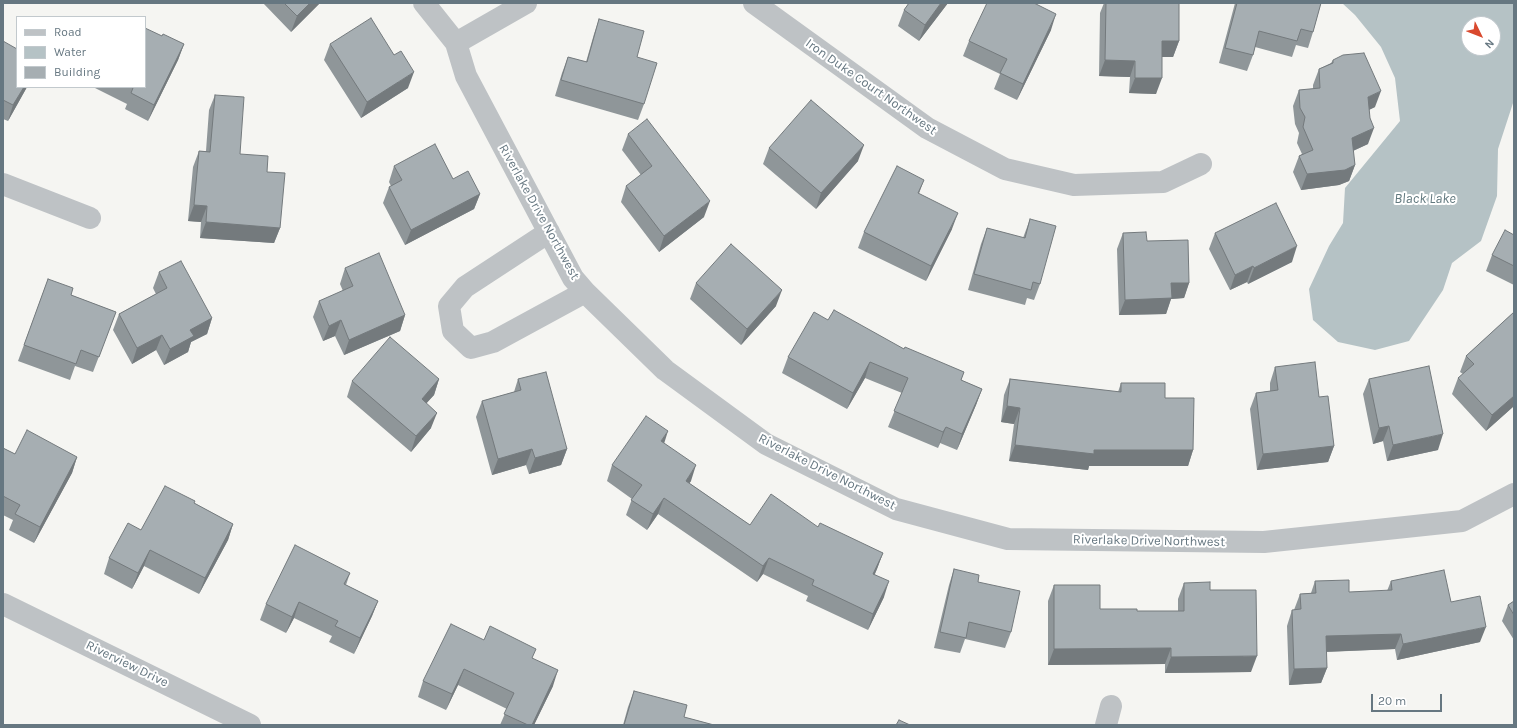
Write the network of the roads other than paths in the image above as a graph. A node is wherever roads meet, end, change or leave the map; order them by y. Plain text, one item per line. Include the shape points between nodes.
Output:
1 (424, 3) edge
2 (526, 3) edge
3 (754, 3) edge
4 (456, 43) junction
5 (1200, 164) dead end
6 (3, 184) edge
7 (90, 218) dead end
8 (548, 232) junction
9 (585, 292) junction
10 (1514, 494) edge
11 (3, 604) edge
12 (250, 725) edge

1 - 4 street, Riverlake Drive Northwest
2 - 4 street
3 - 5 street, Iron Duke Court Northwest via 927,128 1005,169 1074,185 1163,182
4 - 8 street, Riverlake Drive Northwest via 466,76
6 - 7 street
8 - 9 street, Riverlake Drive Northwest via 573,278
8 - 9 street via 465,287 449,306 453,331 471,348 493,342
9 - 10 street, Riverlake Drive Northwest via 665,370 766,444 896,509 1008,539 1264,542 1462,521
11 - 12 street, Riverview Drive

